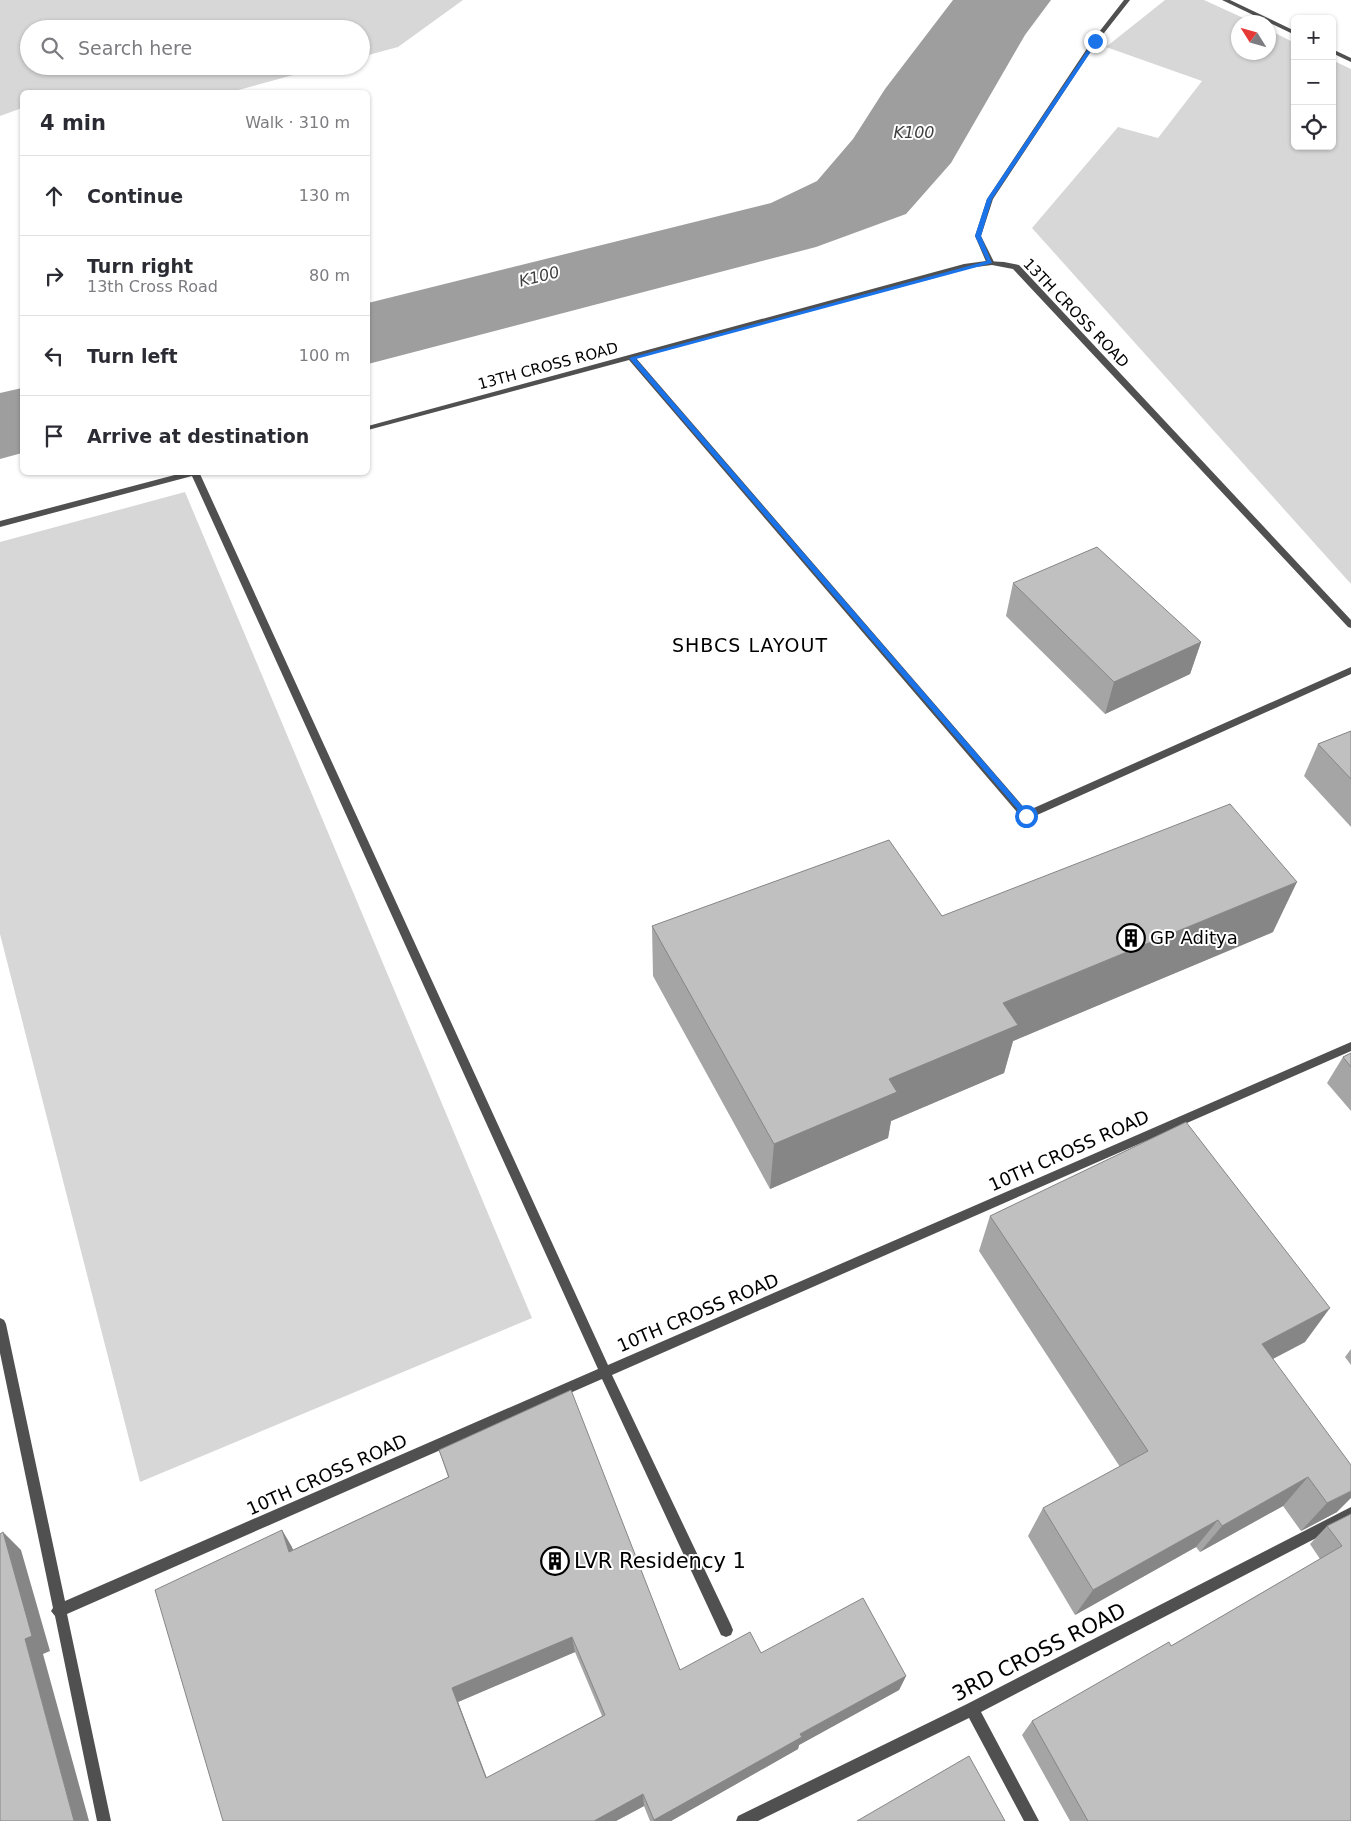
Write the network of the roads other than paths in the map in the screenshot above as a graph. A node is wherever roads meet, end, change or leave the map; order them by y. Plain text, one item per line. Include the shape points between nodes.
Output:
1 (1127, 0) edge
2 (1226, 0) edge
3 (1291, 31) edge
4 (1336, 53) edge
5 (1351, 60) edge
6 (990, 262) junction
7 (632, 358) junction
8 (370, 427) edge
9 (188, 475) edge
10 (197, 475) edge
11 (0, 524) edge
12 (1351, 624) edge
13 (1351, 670) edge
14 (1351, 1046) edge
15 (0, 1324) edge
16 (605, 1372) junction
17 (1351, 1513) edge
18 (58, 1611) junction
19 (726, 1630) dead end
20 (972, 1709) junction
21 (104, 1821) edge
22 (743, 1821) edge
23 (1032, 1821) edge

1 - 6 street via 1095,41 990,199 978,236
2 - 3 street
4 - 5 street
6 - 7 street, 13TH CROSS ROAD
6 - 12 street, 13TH CROSS ROAD via 1016,267
7 - 8 street, 13TH CROSS ROAD
7 - 13 street via 1026,816
9 - 11 street
10 - 16 street
14 - 16 street, 10TH CROSS ROAD
15 - 18 street
16 - 18 street, 10TH CROSS ROAD
16 - 19 street
17 - 20 street, 3RD CROSS ROAD
18 - 21 street
20 - 22 street, 3RD CROSS ROAD
20 - 23 street

